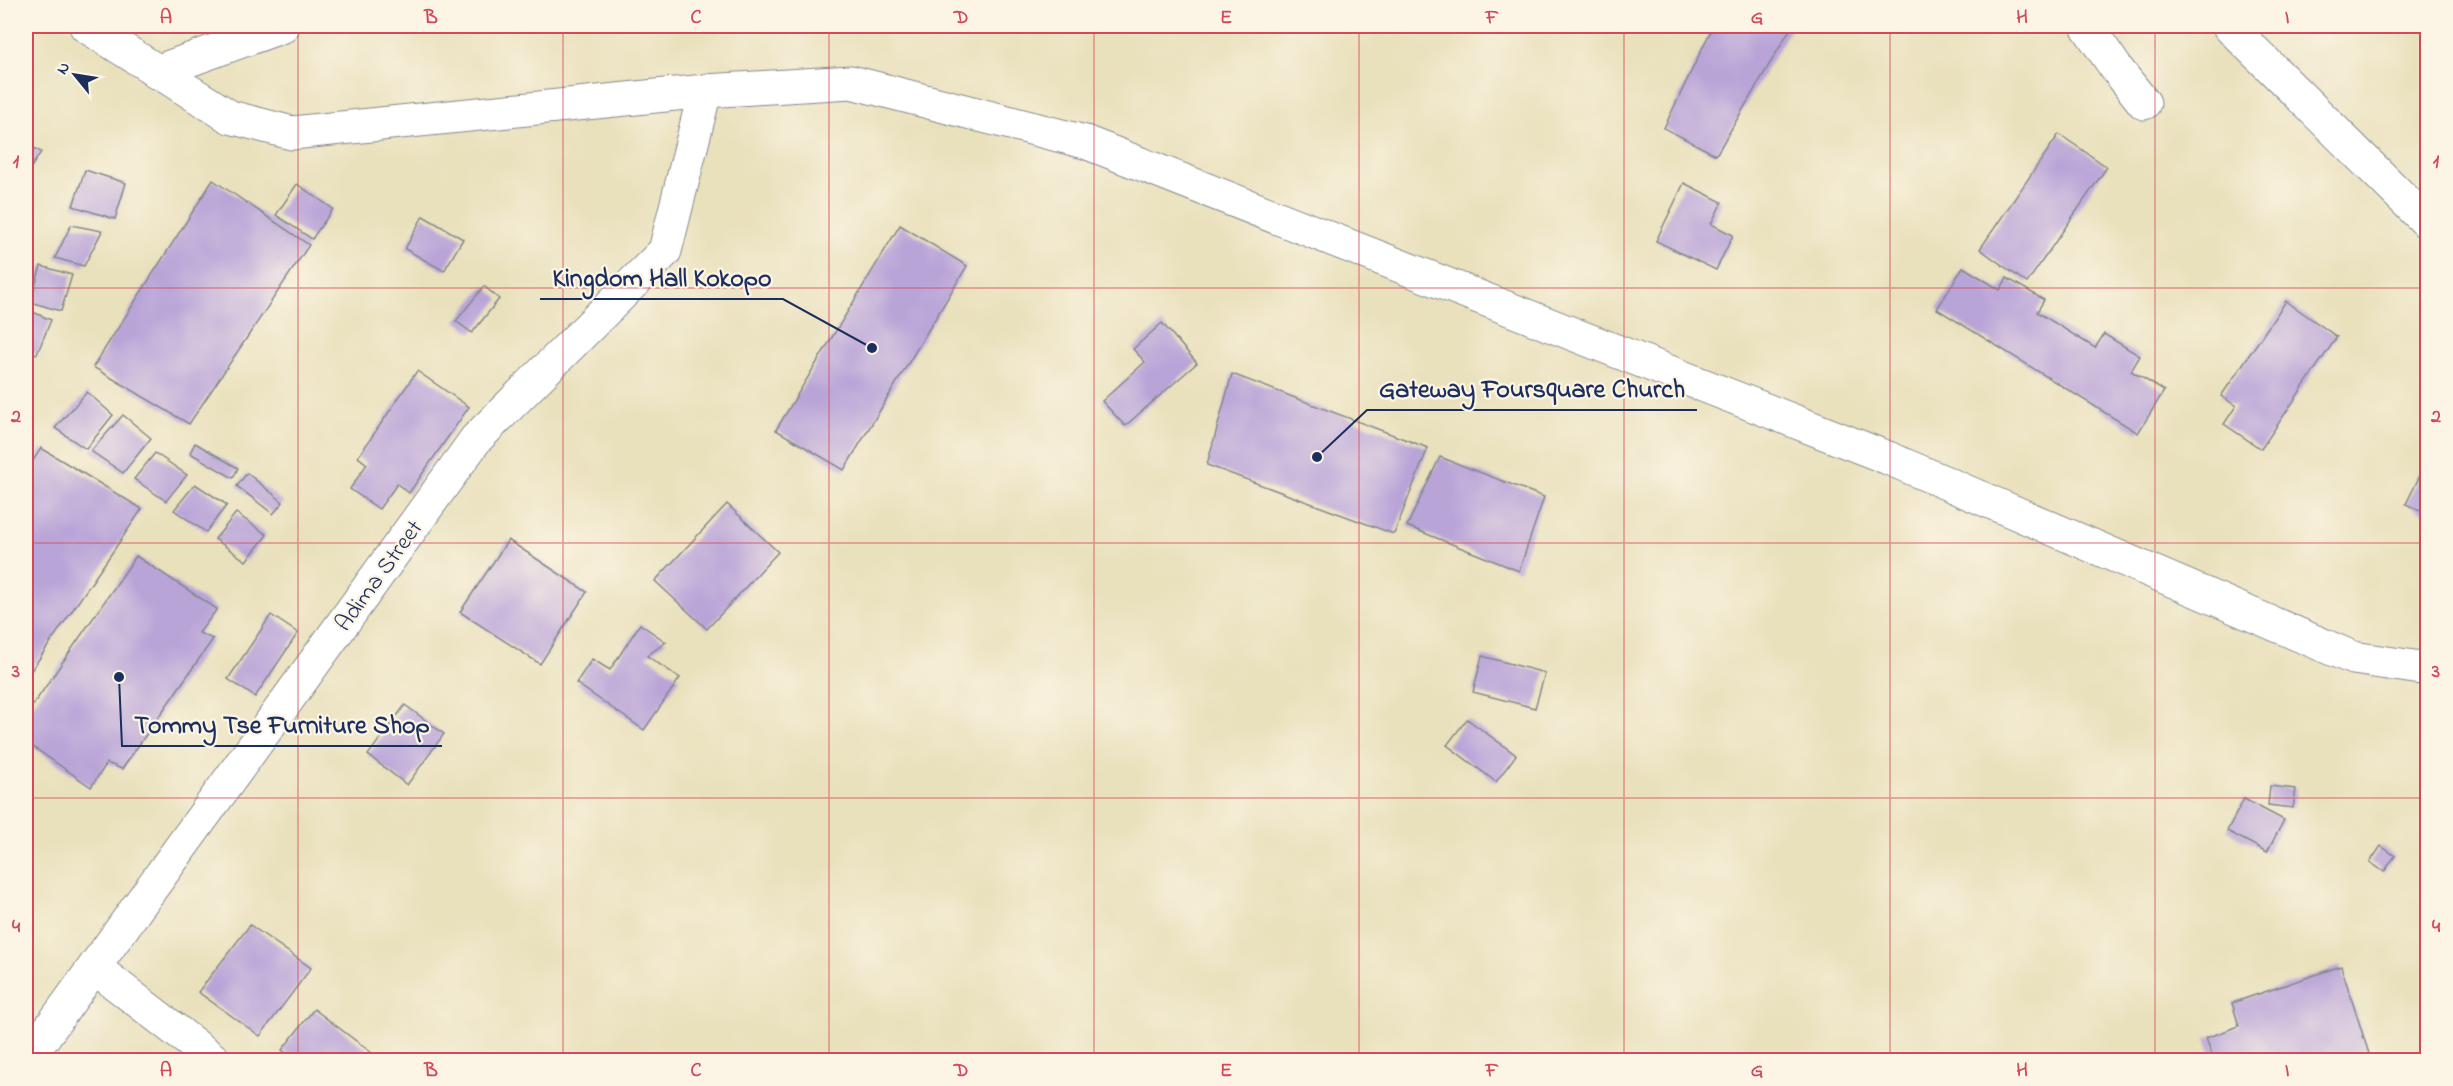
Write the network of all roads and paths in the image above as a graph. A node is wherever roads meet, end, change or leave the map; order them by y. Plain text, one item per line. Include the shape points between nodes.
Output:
1 (86, 26) edge
2 (283, 26) edge
3 (2087, 26) edge
4 (2229, 26) edge
5 (156, 72) junction
6 (705, 91) junction
7 (2144, 103) dead end
8 (2427, 223) edge
9 (2427, 669) edge
10 (94, 968) junction
11 (27, 1060) edge
12 (214, 1060) edge

1 - 5 street
2 - 5 street
3 - 7 street
4 - 8 street
5 - 6 street via 230,117 292,133
6 - 9 street via 851,82 1086,142 1888,458 2353,658
6 - 10 street, Adima Street via 664,251 476,439
10 - 11 street, Adima Street
10 - 12 street

